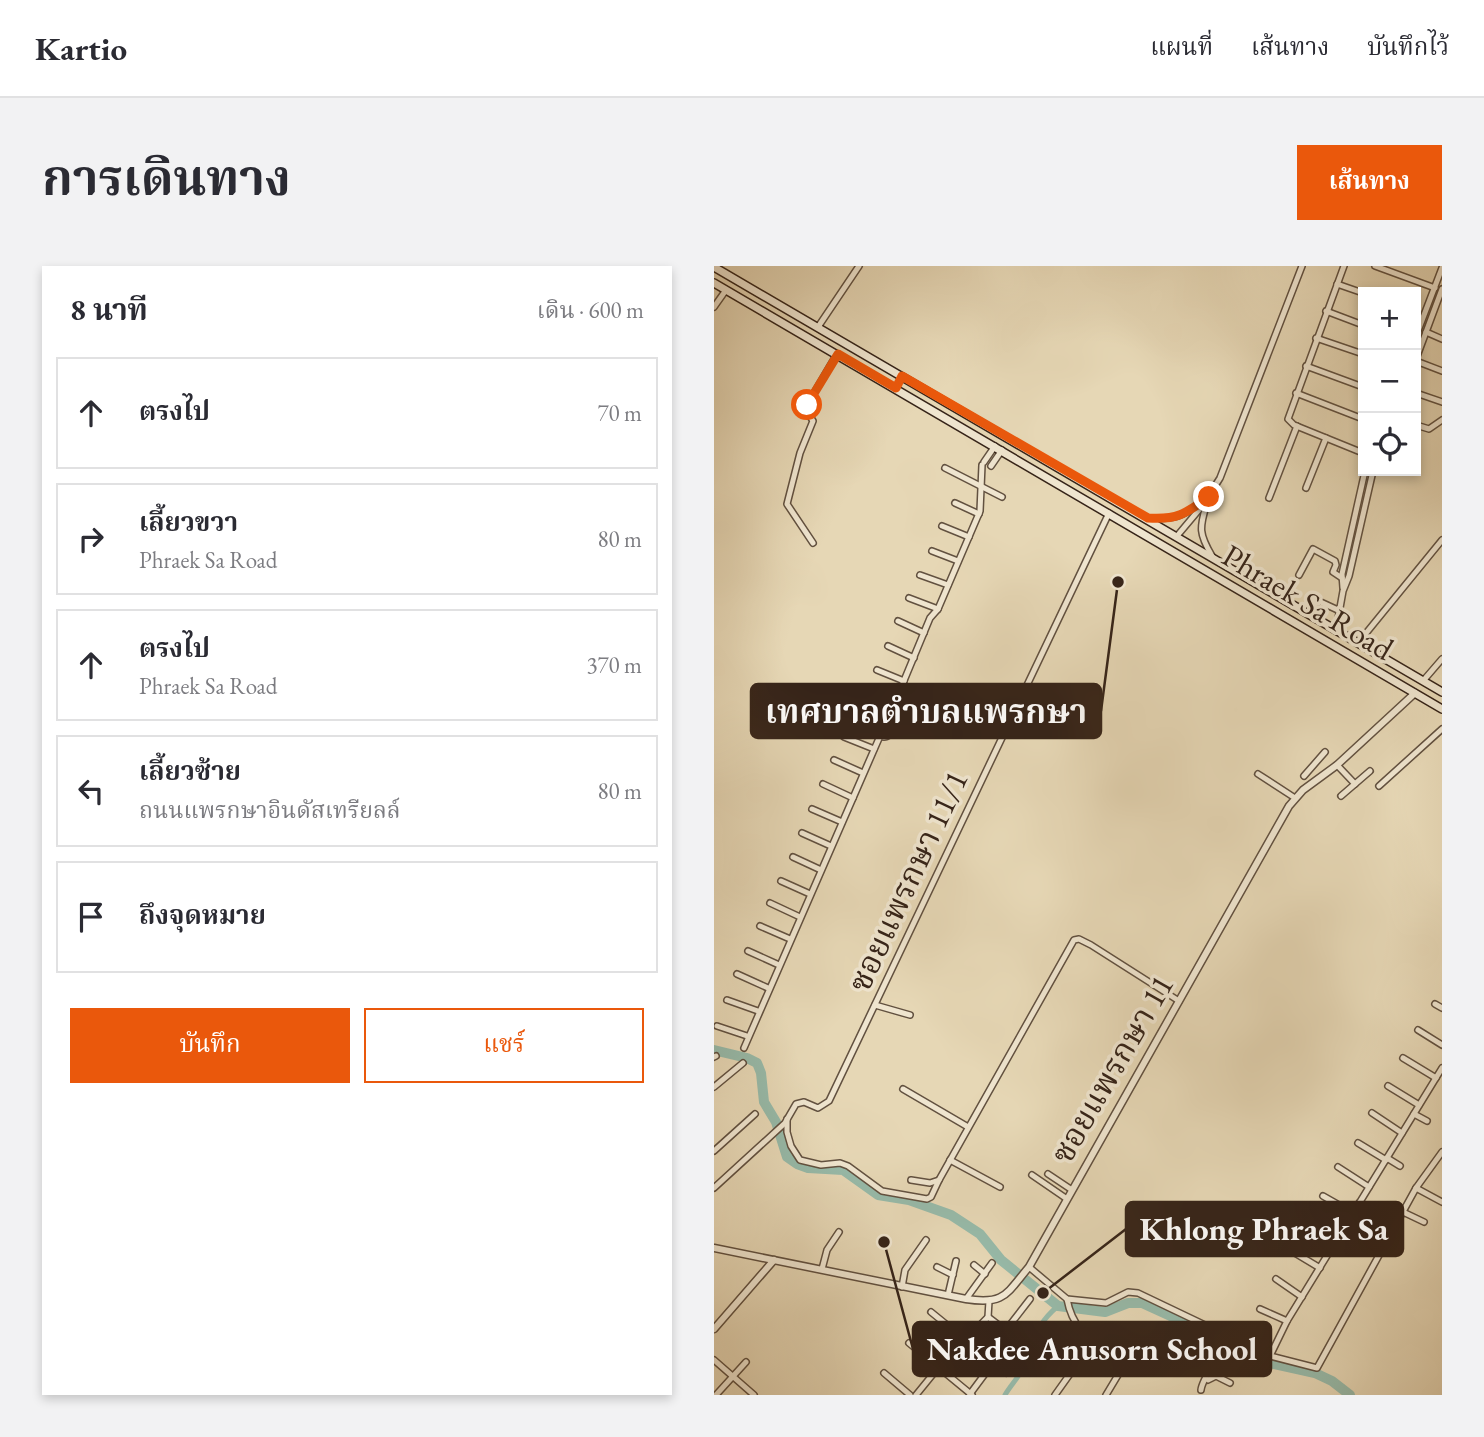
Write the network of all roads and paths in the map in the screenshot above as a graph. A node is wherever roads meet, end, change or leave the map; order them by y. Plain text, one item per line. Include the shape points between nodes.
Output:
1 (859, 266) edge
2 (1302, 266) edge
3 (1344, 266) edge
4 (1375, 266) edge
5 (714, 267) edge
6 (1442, 268) edge
7 (714, 283) edge
8 (1337, 284) junction
9 (1435, 288) junction
10 (1442, 289) edge
11 (726, 290) junction
12 (1358, 291) edge
13 (1436, 303) edge
14 (714, 307) edge
15 (1326, 311) junction
16 (1421, 314) edge
17 (1424, 315) junction
18 (1358, 323) edge
19 (1421, 323) edge
20 (818, 327) junction
21 (1426, 332) junction
22 (1316, 338) junction
23 (1442, 339) edge
24 (1420, 350) edge
25 (1358, 352) edge
26 (838, 354) junction
27 (1421, 362) edge
28 (1306, 366) junction
29 (1442, 371) edge
30 (902, 376) junction
31 (1358, 385) edge
32 (896, 388) junction
33 (1296, 393) junction
34 (1421, 395) edge
35 (1442, 402) edge
36 (1358, 417) edge
37 (1442, 420) edge
38 (1297, 426) junction
39 (1421, 427) edge
40 (1326, 438) junction
41 (998, 448) junction
42 (1358, 451) edge
43 (983, 467) junction
44 (945, 468) dead end
45 (1364, 476) edge
46 (1372, 476) edge
47 (981, 486) junction
48 (1306, 488) dead end
49 (1002, 497) dead end
50 (1209, 497) junction
51 (1269, 498) dead end
52 (955, 503) dead end
53 (1109, 513) junction
54 (1356, 513) junction
55 (979, 514) junction
56 (1363, 515) junction
57 (1148, 518) junction
58 (942, 526) dead end
59 (1177, 536) junction
60 (969, 537) junction
61 (1442, 540) edge
62 (813, 543) dead end
63 (932, 551) dead end
64 (1212, 556) junction
65 (958, 561) junction
66 (920, 575) dead end
67 (1299, 575) dead end
68 (1342, 578) junction
69 (948, 585) junction
70 (1343, 592) junction
71 (909, 598) dead end
72 (1314, 599) dead end
73 (938, 609) junction
74 (1340, 611) junction
75 (898, 621) dead end
76 (1336, 630) junction
77 (924, 633) junction
78 (1358, 643) junction
79 (888, 646) dead end
80 (914, 657) junction
81 (1442, 659) edge
82 (877, 670) dead end
83 (904, 681) junction
84 (1423, 681) junction
85 (1442, 692) edge
86 (865, 693) dead end
87 (1415, 693) junction
88 (893, 705) junction
89 (1442, 709) edge
90 (1442, 729) edge
91 (844, 737) dead end
92 (874, 749) junction
93 (834, 760) dead end
94 (1336, 766) junction
95 (1370, 771) dead end
96 (863, 774) junction
97 (1258, 774) dead end
98 (1304, 776) dead end
99 (823, 784) dead end
100 (1354, 784) junction
101 (1379, 786) dead end
102 (1340, 796) dead end
103 (853, 798) junction
104 (1295, 798) junction
105 (812, 809) dead end
106 (842, 822) junction
107 (802, 833) dead end
108 (831, 846) junction
109 (793, 857) dead end
110 (821, 870) junction
111 (781, 881) dead end
112 (810, 894) junction
113 (770, 903) dead end
114 (800, 916) junction
115 (760, 926) dead end
116 (790, 939) junction
117 (748, 951) dead end
118 (779, 965) junction
119 (737, 974) dead end
120 (768, 988) junction
121 (727, 1000) dead end
122 (1179, 1002) junction
123 (876, 1004) junction
124 (1435, 1004) dead end
125 (1442, 1008) edge
126 (758, 1011) junction
127 (911, 1015) dead end
128 (718, 1026) dead end
129 (1418, 1030) dead end
130 (747, 1036) junction
131 (1442, 1045) edge
132 (744, 1048) dead end
133 (1403, 1058) dead end
134 (743, 1063) dead end
135 (1442, 1068) edge
136 (1436, 1078) junction
137 (1388, 1086) dead end
138 (714, 1087) edge
139 (903, 1089) dead end
140 (1419, 1105) junction
141 (1372, 1113) dead end
142 (755, 1114) dead end
143 (1414, 1114) junction
144 (786, 1121) junction
145 (1427, 1121) dead end
146 (968, 1127) junction
147 (1402, 1133) junction
148 (1358, 1143) dead end
149 (714, 1151) edge
150 (1442, 1152) edge
151 (1386, 1159) junction
152 (950, 1160) junction
153 (1400, 1166) dead end
154 (1338, 1167) dead end
155 (1048, 1174) dead end
156 (1032, 1175) dead end
157 (911, 1180) dead end
158 (939, 1180) junction
159 (1000, 1186) dead end
160 (1369, 1187) junction
161 (714, 1188) edge
162 (1416, 1188) junction
163 (1072, 1190) junction
164 (1322, 1196) dead end
165 (1067, 1199) junction
166 (1442, 1202) edge
167 (1359, 1203) junction
168 (1373, 1211) dead end
169 (1403, 1212) junction
170 (1353, 1213) junction
171 (1305, 1222) dead end
172 (1423, 1222) dead end
173 (839, 1232) dead end
174 (926, 1240) dead end
175 (1336, 1241) junction
176 (714, 1248) edge
177 (1290, 1250) dead end
178 (774, 1260) junction
179 (956, 1261) dead end
180 (992, 1264) dead end
181 (974, 1265) dead end
182 (937, 1267) dead end
183 (1320, 1268) junction
184 (822, 1269) junction
185 (1027, 1269) junction
186 (985, 1274) junction
187 (953, 1275) junction
188 (1276, 1279) dead end
189 (902, 1287) junction
190 (948, 1295) junction
191 (1302, 1297) junction
192 (966, 1299) junction
193 (1030, 1299) dead end
194 (989, 1301) junction
195 (1067, 1302) junction
196 (1260, 1309) dead end
197 (931, 1312) dead end
198 (988, 1317) junction
199 (1287, 1321) junction
200 (1171, 1327) dead end
201 (1123, 1328) dead end
202 (714, 1329) edge
203 (1006, 1331) junction
204 (1087, 1338) junction
205 (1143, 1339) junction
206 (965, 1340) junction
207 (1060, 1341) dead end
208 (1021, 1342) dead end
209 (909, 1343) dead end
210 (1093, 1343) junction
211 (1137, 1348) junction
212 (1223, 1348) dead end
213 (1104, 1350) junction
214 (1161, 1355) dead end
215 (1270, 1356) junction
216 (714, 1360) edge
217 (746, 1362) dead end
218 (993, 1363) junction
219 (1093, 1366) dead end
220 (938, 1368) junction
221 (1124, 1368) junction
222 (884, 1373) dead end
223 (1006, 1373) dead end
224 (733, 1377) junction
225 (1230, 1384) dead end
226 (1200, 1393) edge
227 (716, 1395) edge
228 (754, 1395) edge
229 (910, 1395) edge
230 (916, 1395) edge
231 (970, 1395) edge
232 (1055, 1395) edge
233 (1106, 1395) edge

1 - 20 street
2 - 50 street
3 - 8 street
4 - 9 street
5 - 20 main road, Phraek Sa Road
6 - 9 street
7 - 11 main road, Phraek Sa Road
8 - 12 street
8 - 15 street
9 - 13 street
10 - 13 street
11 - 14 street
11 - 26 main road, Phraek Sa Road
13 - 17 street
13 - 21 street
15 - 18 street
15 - 22 street
16 - 17 street
17 - 19 street
20 - 30 main road, Phraek Sa Road
21 - 23 street
21 - 24 street
22 - 25 street
22 - 28 street
26 - 32 main road, Phraek Sa Road
26 - 62 street via 807,405 813,421 787,498 787,507
27 - 29 street
28 - 31 street
28 - 33 street
30 - 32 main road
30 - 57 main road, Phraek Sa Road
32 - 41 main road, Phraek Sa Road
33 - 36 street
33 - 38 street via 1288,419
34 - 35 street
37 - 39 street via 1429,429
38 - 40 street
38 - 51 street
40 - 42 street
40 - 48 street
41 - 43 street
41 - 43 street via 990,468
41 - 53 main road, Phraek Sa Road
43 - 47 street
44 - 47 street
45 - 54 street
46 - 56 street
47 - 49 street
47 - 55 street
50 - 57 street via 1183,516
50 - 59 street
50 - 64 street via 1200,528
52 - 55 street
53 - 87 main road, Phraek Sa Road
53 - 123 street, ซอยแพรกษา 11/1
54 - 56 street
54 - 68 street
55 - 60 street
56 - 70 street
57 - 59 main road, Phraek Sa Road
58 - 60 street
59 - 64 main road, Phraek Sa Road
60 - 65 street
61 - 78 street
63 - 65 street
64 - 76 main road, Phraek Sa Road
65 - 69 street
66 - 69 street
67 - 68 street via 1313,549 1335,561 1333,572
68 - 70 street
69 - 73 street
70 - 74 street
71 - 73 street
72 - 74 street
73 - 77 street
74 - 76 street
75 - 77 street
76 - 78 main road, Phraek Sa Road
77 - 80 street
78 - 84 main road, Phraek Sa Road
79 - 80 street
80 - 83 street
81 - 84 street
82 - 83 street
83 - 88 street
84 - 85 main road, Phraek Sa Road
86 - 88 street
87 - 89 main road, Phraek Sa Road
87 - 94 street, ซอยแพรกษา 11
88 - 92 street via 886,724 890,733 880,736
90 - 101 street
91 - 92 street
92 - 96 street
93 - 96 street
94 - 98 street via 1323,755
94 - 100 street
94 - 104 street, ซอยแพรกษา 11
95 - 100 street
96 - 103 street
97 - 104 street
99 - 103 street
100 - 102 street
103 - 106 street
104 - 122 street, ซอยแพรกษา 11
105 - 106 street
106 - 108 street
107 - 108 street
108 - 110 street
109 - 110 street
110 - 112 street
111 - 112 street
112 - 114 street
113 - 114 street
114 - 116 street
115 - 116 street
116 - 118 street
117 - 118 street
118 - 120 street
119 - 120 street
120 - 126 street
121 - 126 street
122 - 146 street via 1076,939
122 - 163 street, ซอยแพรกษา 11
123 - 127 street
123 - 144 street, ซอยแพรกษา 11/1 via 826,1105 796,1104
124 - 125 street
126 - 130 street
128 - 130 street
129 - 131 street
130 - 132 street
133 - 136 street
134 - 138 street
135 - 136 street
136 - 140 street
137 - 140 street
139 - 146 street
140 - 143 street
141 - 147 street
142 - 149 street
143 - 145 street
143 - 147 street
144 - 158 street via 791,1146 802,1161 843,1164 882,1191 927,1199
144 - 161 street
146 - 152 street
147 - 151 street
148 - 151 street
150 - 162 street
151 - 153 street
151 - 160 street
152 - 158 street
152 - 159 street
154 - 160 street
155 - 163 street
156 - 165 street
157 - 158 street
160 - 167 street
162 - 166 street
162 - 169 street
163 - 165 street, ซอยแพรกษา 11
164 - 170 street
165 - 185 street, ซอยแพรกษา 11
167 - 168 street
167 - 170 street
169 - 172 street
169 - 215 street via 1319,1367
170 - 175 street
171 - 175 street
173 - 184 street
174 - 189 street via 905,1270
175 - 183 street
176 - 178 street
177 - 183 street
178 - 184 street
178 - 202 street
179 - 187 street
180 - 186 street
181 - 186 street
182 - 187 street
183 - 191 street
184 - 189 street
185 - 194 street, ซอยแพรกษา 11 via 1003,1297
185 - 195 street
186 - 192 street
187 - 190 street
188 - 191 street
189 - 190 street
190 - 192 street
191 - 199 street
192 - 194 street
193 - 203 street
194 - 198 street
195 - 204 street
195 - 215 street via 1106,1303 1128,1292 1138,1293
196 - 199 street
197 - 206 street
198 - 203 street
198 - 206 street
199 - 215 street
200 - 205 street via 1151,1329
201 - 205 street
203 - 208 street
204 - 207 street
204 - 210 street
205 - 211 street
206 - 218 street
206 - 220 street
209 - 220 street
210 - 213 street
210 - 232 street
211 - 214 street
211 - 221 street
212 - 226 street
213 - 219 street
213 - 221 street
216 - 224 street
217 - 224 street
218 - 223 street
218 - 231 street
220 - 230 street
220 - 231 street
221 - 233 street
222 - 229 street
224 - 227 street
224 - 228 street
225 - 226 street via 1212,1376

